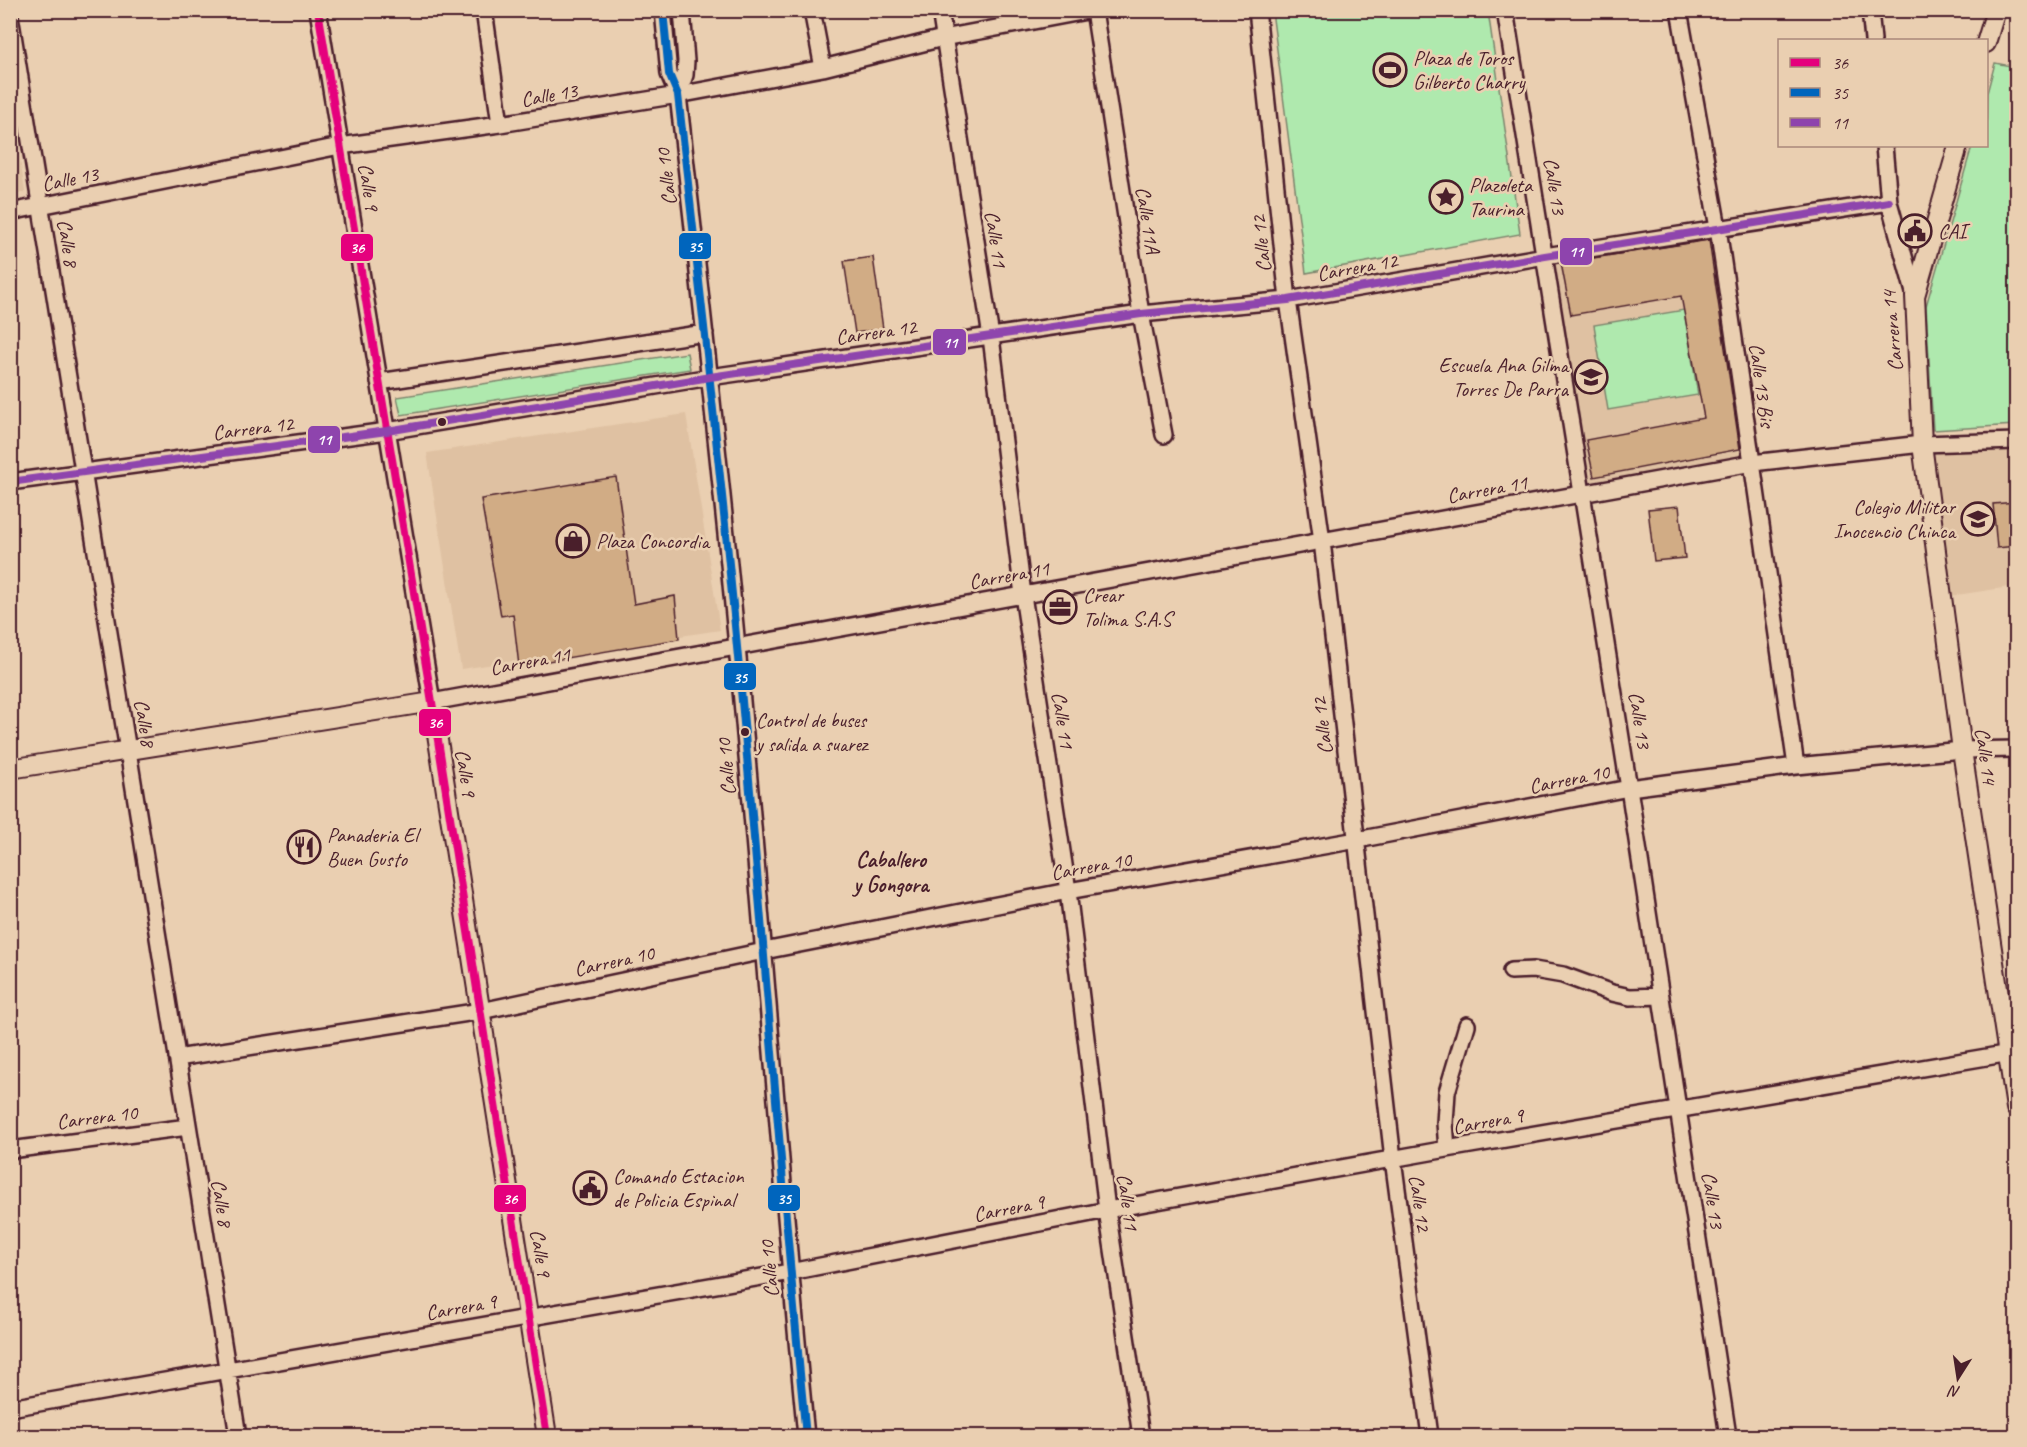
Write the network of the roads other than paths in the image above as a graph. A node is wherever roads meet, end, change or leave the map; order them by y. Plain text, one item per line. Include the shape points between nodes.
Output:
1 (318, 10) edge
2 (484, 10) edge
3 (663, 10) edge
4 (682, 10) edge
5 (812, 10) edge
6 (940, 10) edge
7 (1093, 10) edge
8 (1257, 10) edge
9 (1505, 10) edge
10 (1679, 10) edge
11 (1870, 10) edge
12 (1996, 10) edge
13 (10, 16) edge
14 (683, 27) junction
15 (664, 28) junction
16 (943, 38) junction
17 (1873, 39) edge
18 (1987, 39) edge
19 (823, 68) junction
20 (678, 95) junction
21 (500, 124) junction
22 (340, 146) junction
23 (1884, 147) edge
24 (1958, 147) edge
25 (1889, 202) junction
26 (41, 207) junction
27 (10, 212) edge
28 (1718, 228) junction
29 (1545, 256) junction
30 (1915, 296) junction
31 (1288, 300) junction
32 (1141, 314) junction
33 (705, 333) junction
34 (991, 337) junction
35 (710, 377) junction
36 (379, 382) junction
37 (387, 432) junction
38 (1164, 435) dead end
39 (2016, 441) edge
40 (1922, 444) junction
41 (1752, 463) junction
42 (84, 471) junction
43 (10, 482) edge
44 (1582, 495) junction
45 (1322, 542) junction
46 (1023, 595) junction
47 (737, 646) junction
48 (432, 702) junction
49 (2016, 749) edge
50 (128, 750) junction
51 (1962, 750) junction
52 (1796, 766) junction
53 (10, 769) edge
54 (1629, 788) junction
55 (1357, 840) junction
56 (1068, 891) junction
57 (764, 951) junction
58 (1511, 971) dead end
59 (1661, 996) junction
60 (481, 1011) junction
61 (1467, 1025) dead end
62 (2013, 1053) edge
63 (177, 1058) junction
64 (2016, 1108) edge
65 (1678, 1109) junction
66 (188, 1127) junction
67 (1447, 1149) junction
68 (10, 1150) edge
69 (1393, 1159) junction
70 (1107, 1210) junction
71 (790, 1272) junction
72 (528, 1317) junction
73 (227, 1370) junction
74 (10, 1408) edge
75 (238, 1437) edge
76 (547, 1437) edge
77 (806, 1437) edge
78 (1141, 1437) edge
79 (1430, 1437) edge
80 (1728, 1437) edge

1 - 22 street, Calle 9
2 - 21 street
3 - 15 street, Calle 10
4 - 14 street, Calle 10
5 - 19 street
6 - 16 street, Calle 11
7 - 16 street, Calle 13
7 - 32 street, Calle 11A
8 - 31 street, Calle 12
9 - 29 street, Calle 13
10 - 28 street, Calle 13 Bis
11 - 17 street
12 - 18 street
13 - 26 street, Calle 8
14 - 15 street
14 - 20 street, Calle 10 via 686,68
15 - 20 street, Calle 10 via 669,74
16 - 19 street, Calle 13
16 - 34 street, Calle 11
19 - 20 street, Calle 13
20 - 21 street, Calle 13
20 - 33 street, Calle 10
21 - 22 street, Calle 13
22 - 26 street, Calle 13
22 - 36 street, Calle 9
23 - 25 street, Carrera 14
24 - 30 street
25 - 28 street, Carrera 12
25 - 30 street, Carrera 14
26 - 27 street, Calle 13
26 - 42 street, Calle 8
28 - 29 street, Carrera 12
28 - 41 street, Calle 13 Bis
29 - 31 street, Carrera 12
29 - 44 street, Calle 13
30 - 40 street, Carrera 14
31 - 32 street, Carrera 12
31 - 45 street, Calle 12
32 - 34 street, Carrera 12
32 - 38 street, Calle 11A
33 - 35 street, Calle 10
33 - 36 street
34 - 35 street, Carrera 12
34 - 46 street, Calle 11
35 - 37 street, Carrera 12
35 - 47 street, Calle 10
36 - 37 street, Calle 9
37 - 42 street, Carrera 12
37 - 48 street, Calle 9
39 - 40 street, Carrera 11
40 - 41 street, Carrera 11
40 - 51 street, Calle 14
41 - 44 street, Carrera 11
41 - 52 street, Calle 13 Bis
42 - 43 street, Carrera 12
42 - 50 street, Calle 8
44 - 45 street, Carrera 11
44 - 54 street, Calle 13
45 - 46 street, Carrera 11
45 - 55 street, Calle 12
46 - 47 street, Carrera 11
46 - 56 street, Calle 11
47 - 48 street, Carrera 11
47 - 57 street, Calle 10
48 - 50 street, Carrera 11
48 - 60 street, Calle 9
49 - 51 street, Carrera 10
50 - 53 street, Carrera 11
50 - 63 street, Calle 8
51 - 52 street, Carrera 10
51 - 62 street, Calle 14
52 - 54 street, Carrera 10
54 - 55 street, Carrera 10
54 - 59 street, Calle 13
55 - 56 street, Carrera 10
55 - 69 street, Calle 12
56 - 57 street, Carrera 10
56 - 70 street, Calle 11
57 - 60 street, Carrera 10
57 - 71 street, Calle 10
58 - 59 street via 1563,975 1630,997
59 - 65 street, Calle 13
60 - 63 street, Carrera 10
60 - 72 street, Calle 9
61 - 67 street via 1447,1092
62 - 64 street, Calle 14
62 - 65 street, Carrera 9
63 - 66 street, Calle 8
65 - 67 street, Carrera 9
65 - 80 street, Calle 13
66 - 68 street, Carrera 10
66 - 73 street, Calle 8
67 - 69 street, Carrera 9
69 - 70 street, Carrera 9
69 - 79 street, Calle 12
70 - 71 street, Carrera 9
70 - 78 street, Calle 11
71 - 72 street, Carrera 9
71 - 77 street, Calle 10
72 - 73 street, Carrera 9
72 - 76 street, Calle 9
73 - 74 street, Carrera 9
73 - 75 street, Calle 8

